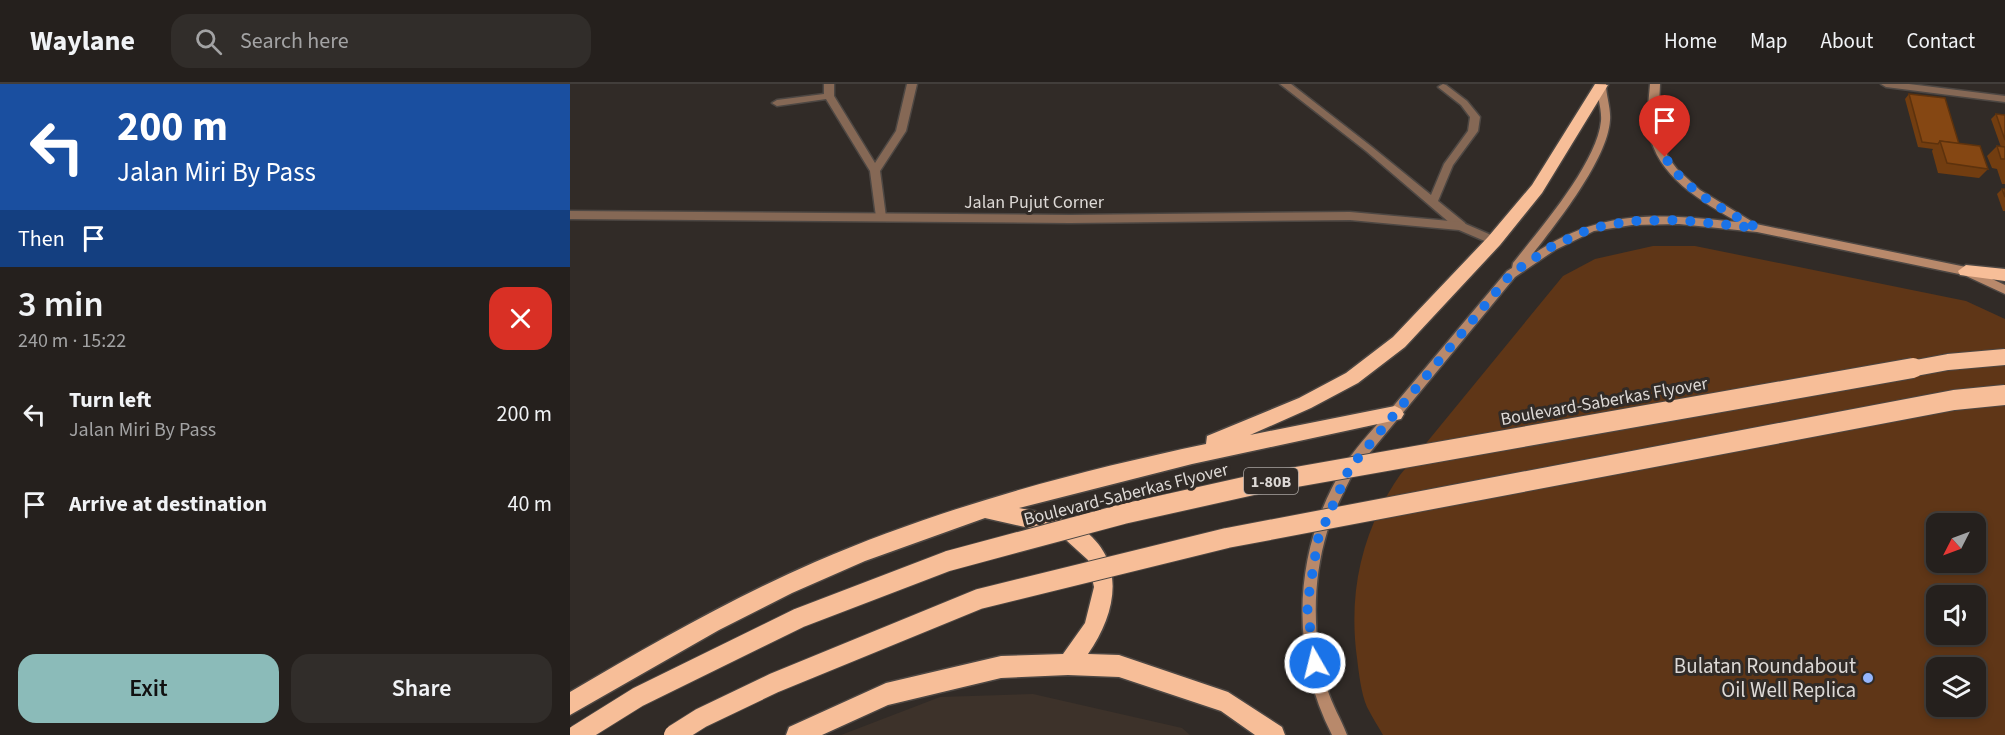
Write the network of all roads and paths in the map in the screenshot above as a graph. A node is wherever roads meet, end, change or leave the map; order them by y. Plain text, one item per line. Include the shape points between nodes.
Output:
1 (830, 84) edge
2 (912, 84) edge
3 (1285, 84) edge
4 (1601, 84) edge
5 (1655, 84) edge
6 (1886, 84) edge
7 (1443, 87) dead end
8 (1936, 88) edge
9 (829, 96) junction
10 (2005, 99) edge
11 (777, 103) dead end
12 (875, 171) junction
13 (1433, 201) junction
14 (570, 215) edge
15 (881, 217) junction
16 (1461, 226) junction
17 (1757, 228) junction
18 (1494, 241) junction
19 (1966, 272) junction
20 (1511, 274) junction
21 (2005, 275) edge
22 (2005, 290) edge
23 (2005, 357) edge
24 (2005, 395) edge
25 (1395, 414) junction
26 (1179, 457) junction
27 (984, 508) junction
28 (1068, 664) junction
29 (570, 704) edge
30 (577, 735) edge
31 (674, 735) edge
32 (797, 735) edge
33 (1274, 735) edge
34 (1340, 735) edge

1 - 9 street
2 - 12 street via 901,131
3 - 13 street
4 - 18 highway via 1537,189
4 - 20 street via 1606,124 1590,159 1568,199
5 - 17 street via 1652,118 1657,144 1672,170 1703,198
6 - 8 street
7 - 13 street via 1475,117 1473,131 1449,164
8 - 10 street
9 - 11 street
9 - 12 street
12 - 15 street
13 - 16 street
14 - 15 street, Jalan Pujut Corner
15 - 16 street, Jalan Pujut Corner via 1350,216
16 - 18 street, Jalan Pujut Corner
17 - 19 street
17 - 20 street via 1679,220 1632,221 1592,228 1551,247
18 - 26 highway via 1399,342 1352,378 1305,403
19 - 21 highway
19 - 22 street
20 - 25 street
23 - 30 highway, Boulevard-Saberkas Flyover / 1-80B, bridge via 1948,362 1273,481 1123,514 948,561 799,618 638,697
24 - 31 highway, bridge via 1954,400 1227,538 979,598 774,683
25 - 26 highway
25 - 34 street via 1349,469 1318,539 1307,606 1317,682 1327,713
26 - 27 highway
27 - 28 highway via 1073,533 1098,555 1104,587 1094,628
27 - 29 highway via 858,553 698,629
28 - 32 highway via 1001,668 886,694
28 - 33 highway via 1119,666 1188,688 1228,704

